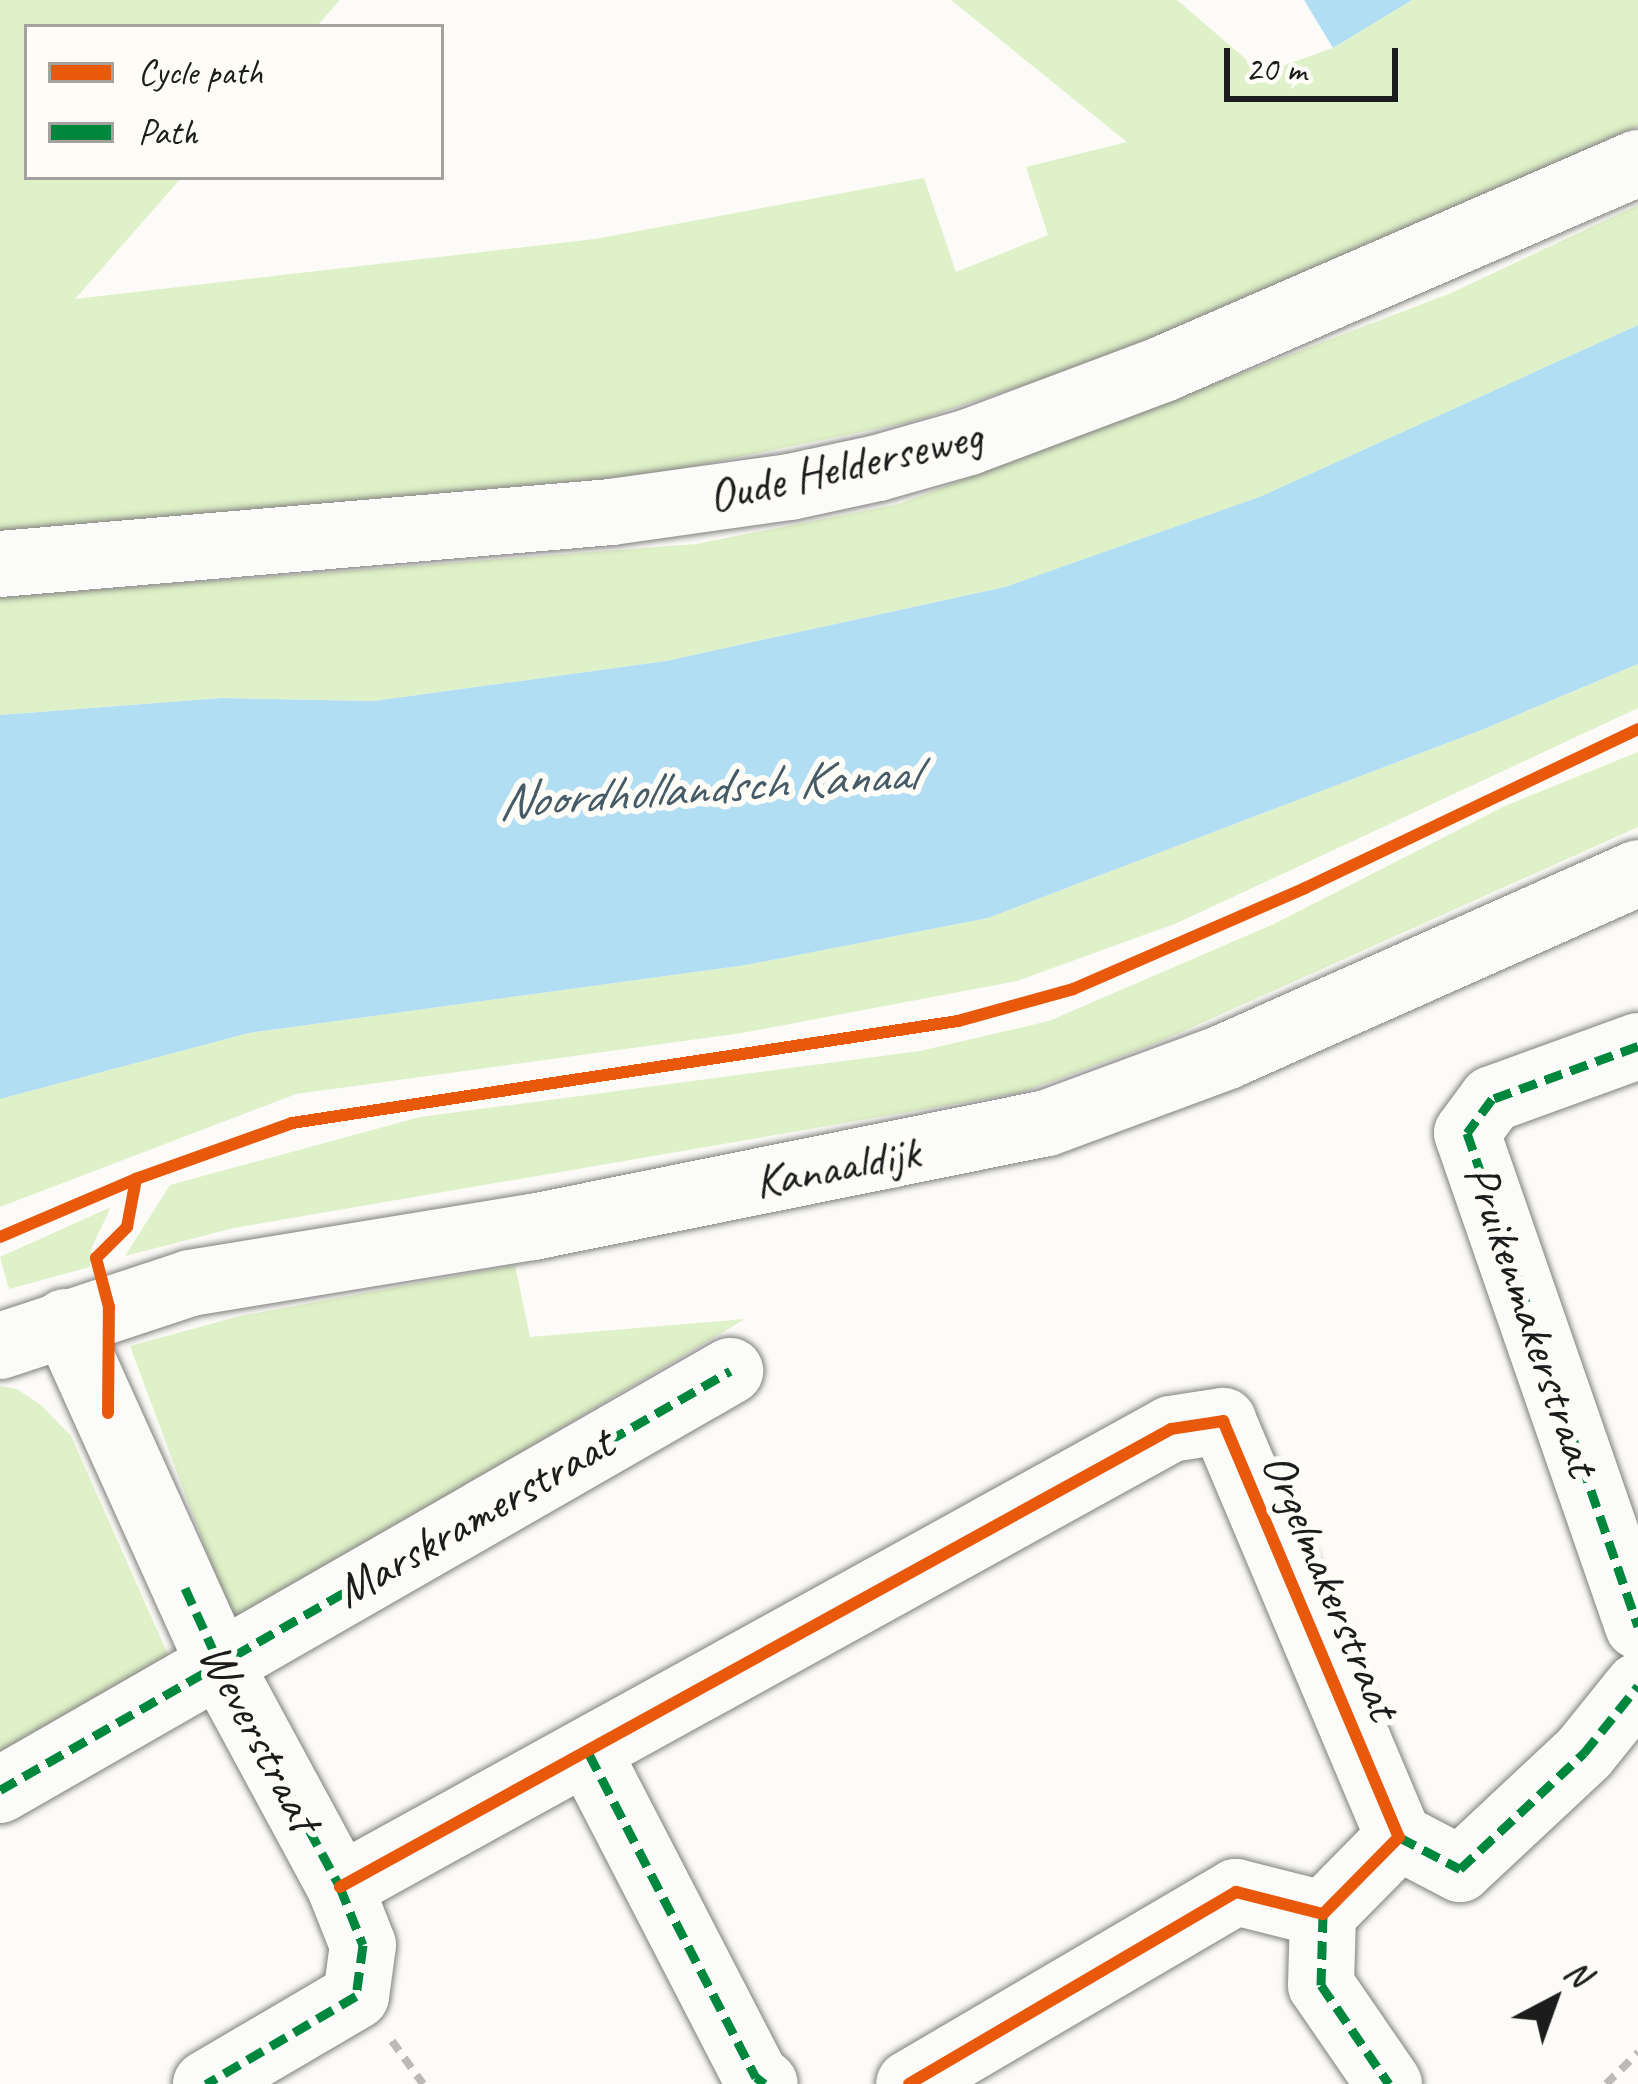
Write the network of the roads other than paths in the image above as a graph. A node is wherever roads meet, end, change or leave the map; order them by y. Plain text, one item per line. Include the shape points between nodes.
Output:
1 (1638, 163) edge
2 (0, 564) edge
3 (1638, 873) edge
4 (1638, 1046) edge
5 (65, 1322) junction
6 (0, 1346) edge
7 (730, 1371) dead end
8 (1638, 1627) edge
9 (219, 1663) junction
10 (1638, 1686) edge
11 (589, 1754) junction
12 (0, 1790) edge
13 (1399, 1837) junction
14 (340, 1887) junction
15 (1323, 1915) junction
16 (206, 2084) edge
17 (765, 2084) edge
18 (909, 2084) edge
19 (1389, 2084) edge

1 - 2 street, Oude Helderseweg via 1163,370 878,468 634,509
3 - 5 street, Kanaaldijk via 1205,1065 1048,1123 533,1227 190,1283
4 - 8 street, Pruikenmakerstraat via 1492,1099 1467,1132
5 - 6 street, Kanaaldijk
5 - 9 street, Weverstraat
7 - 9 street, Marskramerstraat
9 - 12 street, Marskramerstraat
9 - 14 street, Weverstraat
10 - 13 street via 1584,1753 1460,1869
11 - 13 street, Orgelmakerstraat via 1172,1429 1223,1421
11 - 14 street, Orgelmakerstraat
11 - 17 street
13 - 15 street
14 - 16 street, Weverstraat via 363,1945 356,1996
15 - 18 street via 1235,1892
15 - 19 street via 1321,1984

